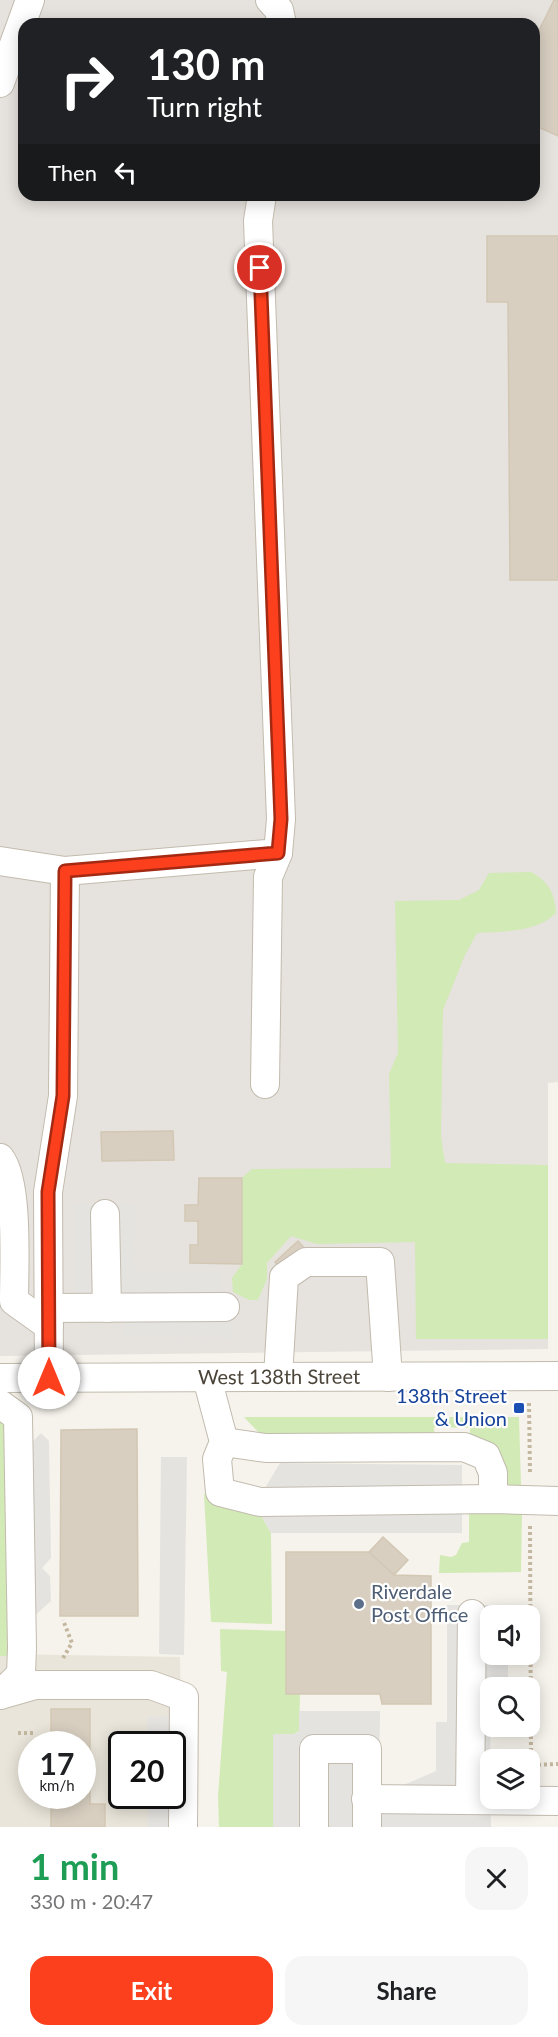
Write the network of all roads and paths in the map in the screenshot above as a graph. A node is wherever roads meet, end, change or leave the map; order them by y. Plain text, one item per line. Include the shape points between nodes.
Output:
1 (30, 0) edge
2 (270, 0) edge
3 (23, 18) edge
4 (281, 18) edge
5 (18, 33) edge
6 (0, 83) edge
7 (261, 201) edge
8 (278, 853) junction
9 (0, 861) edge
10 (65, 871) junction
11 (265, 1084) dead end
12 (0, 1158) edge
13 (105, 1214) dead end
14 (225, 1307) dead end
15 (107, 1308) junction
16 (49, 1317) junction
17 (558, 1376) edge
18 (278, 1377) junction
19 (388, 1377) junction
20 (0, 1378) edge
21 (49, 1378) junction
22 (207, 1378) junction
23 (0, 1404) edge
24 (529, 1412) dead end
25 (224, 1442) junction
26 (530, 1485) dead end
27 (493, 1499) junction
28 (558, 1501) edge
29 (530, 1514) dead end
30 (472, 1614) dead end
31 (63, 1620) dead end
32 (61, 1661) dead end
33 (0, 1695) edge
34 (558, 1764) edge
35 (366, 1799) junction
36 (470, 1800) junction
37 (558, 1801) edge
38 (183, 1827) edge
39 (314, 1827) edge
40 (367, 1827) edge

1 - 3 street
2 - 4 street
5 - 6 street
7 - 8 street via 258,220 281,819
8 - 10 street
8 - 11 street via 268,877
9 - 10 street
10 - 16 street via 63,1096 48,1192
12 - 16 street via 6,1165 14,1222 14,1301
13 - 15 street
14 - 15 street
15 - 16 street
16 - 21 street
17 - 19 street, West 138th Street
18 - 19 street, West 138th Street
18 - 19 street via 284,1277 306,1262 380,1262
18 - 22 street, West 138th Street
20 - 21 street, West 138th Street
21 - 22 street, West 138th Street
22 - 25 street
23 - 33 street via 18,1416 22,1648 21,1674
24 - 26 path
25 - 27 street via 266,1448 464,1447 486,1456 493,1473
25 - 27 street via 217,1459 220,1492 260,1502
27 - 28 street
29 - 34 path via 531,1765
30 - 36 street
31 - 32 path via 72,1642
33 - 38 street via 34,1685 150,1685 184,1697
35 - 36 street
35 - 39 street via 366,1749 314,1749
35 - 40 street
36 - 37 street

